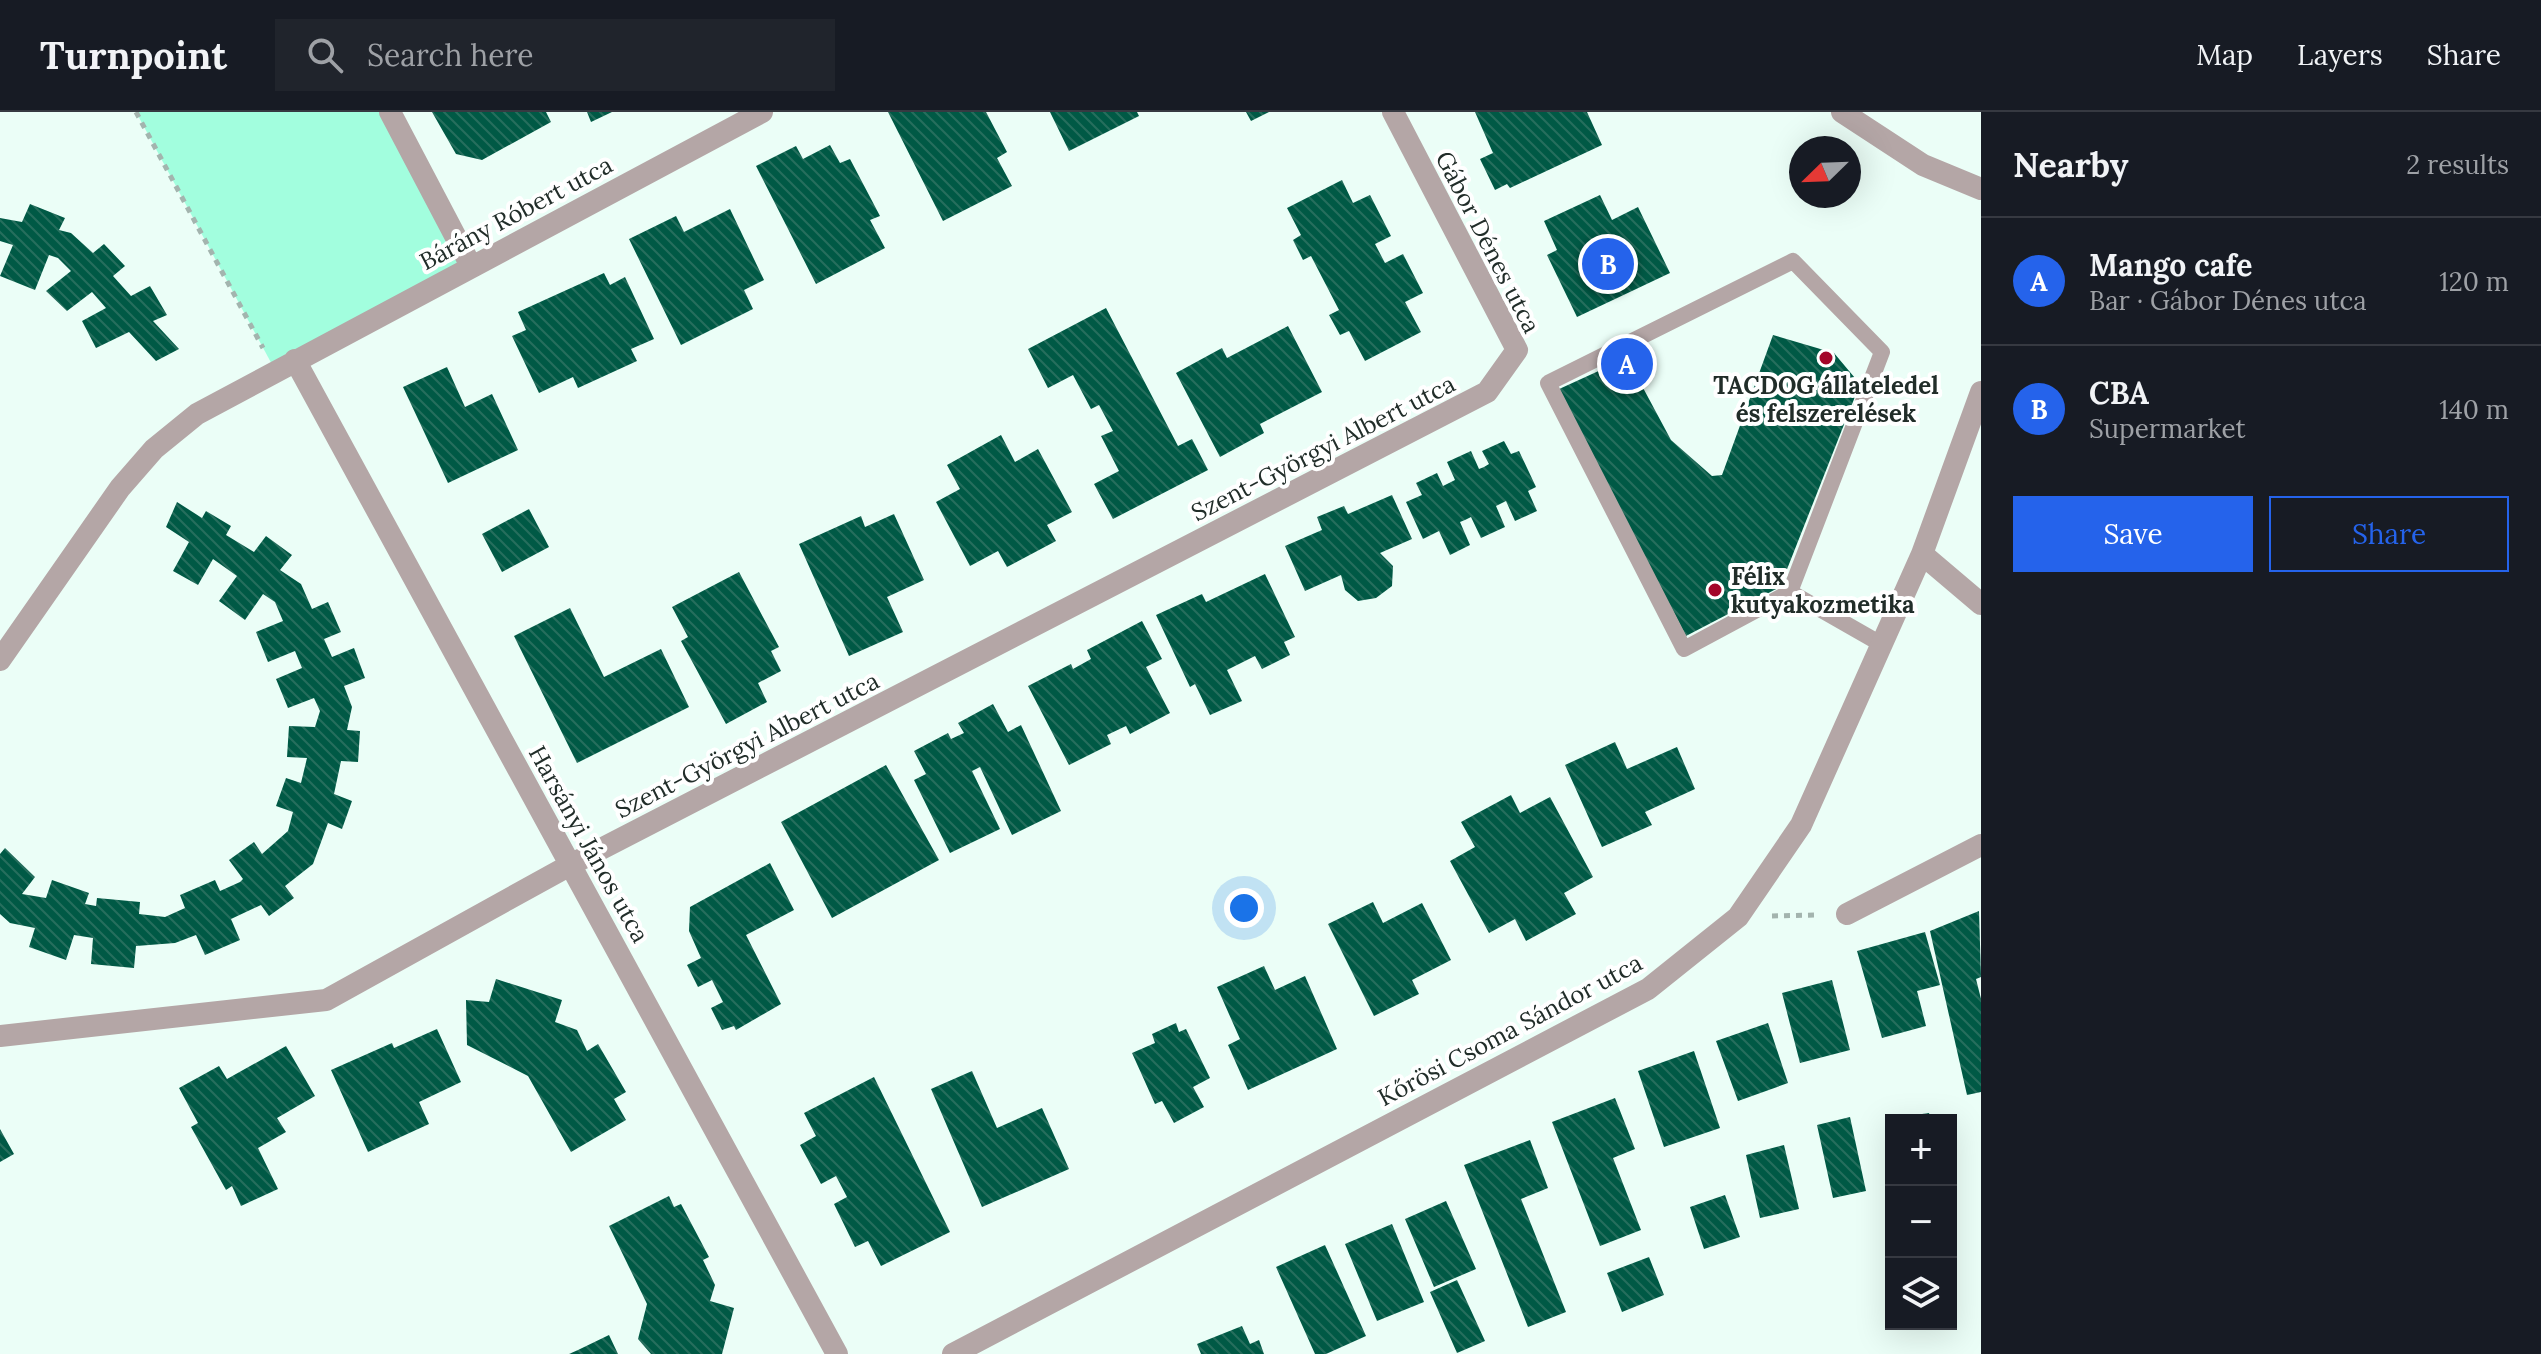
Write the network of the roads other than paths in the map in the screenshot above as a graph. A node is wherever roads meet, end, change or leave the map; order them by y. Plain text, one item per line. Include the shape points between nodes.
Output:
1 (390, 112) edge
2 (762, 112) edge
3 (1393, 112) edge
4 (1842, 112) edge
5 (1981, 189) edge
6 (471, 266) junction
7 (285, 365) junction
8 (1487, 392) joint
9 (1981, 392) edge
10 (1922, 554) junction
11 (1790, 592) junction
12 (1981, 604) edge
13 (1881, 644) junction
14 (0, 660) edge
15 (1981, 845) edge
16 (570, 865) junction
17 (1847, 914) road end
18 (0, 1036) edge
19 (837, 1354) edge
20 (953, 1354) edge

1 - 6 street
2 - 6 street, Bárány Róbert utca
3 - 8 street, Gábor Dénes utca via 1517,350
4 - 5 street via 1923,165
6 - 7 street, Bárány Róbert utca
7 - 14 street, Bárány Róbert utca via 197,414 154,449 120,488
7 - 16 street, Harsányi János utca
8 - 16 street, Szent-Györgyi Albert utca
9 - 10 street, Kőrösi Csoma Sándor utca
10 - 12 street
10 - 13 street, Kőrösi Csoma Sándor utca
11 - 11 lane via 1882,352 1793,261 1548,383 1684,649
11 - 13 lane
13 - 20 street, Kőrösi Csoma Sándor utca via 1801,825 1738,917 1648,989
15 - 17 street
16 - 18 street, Szent-Györgyi Albert utca via 326,1000
16 - 19 street, Harsányi János utca

